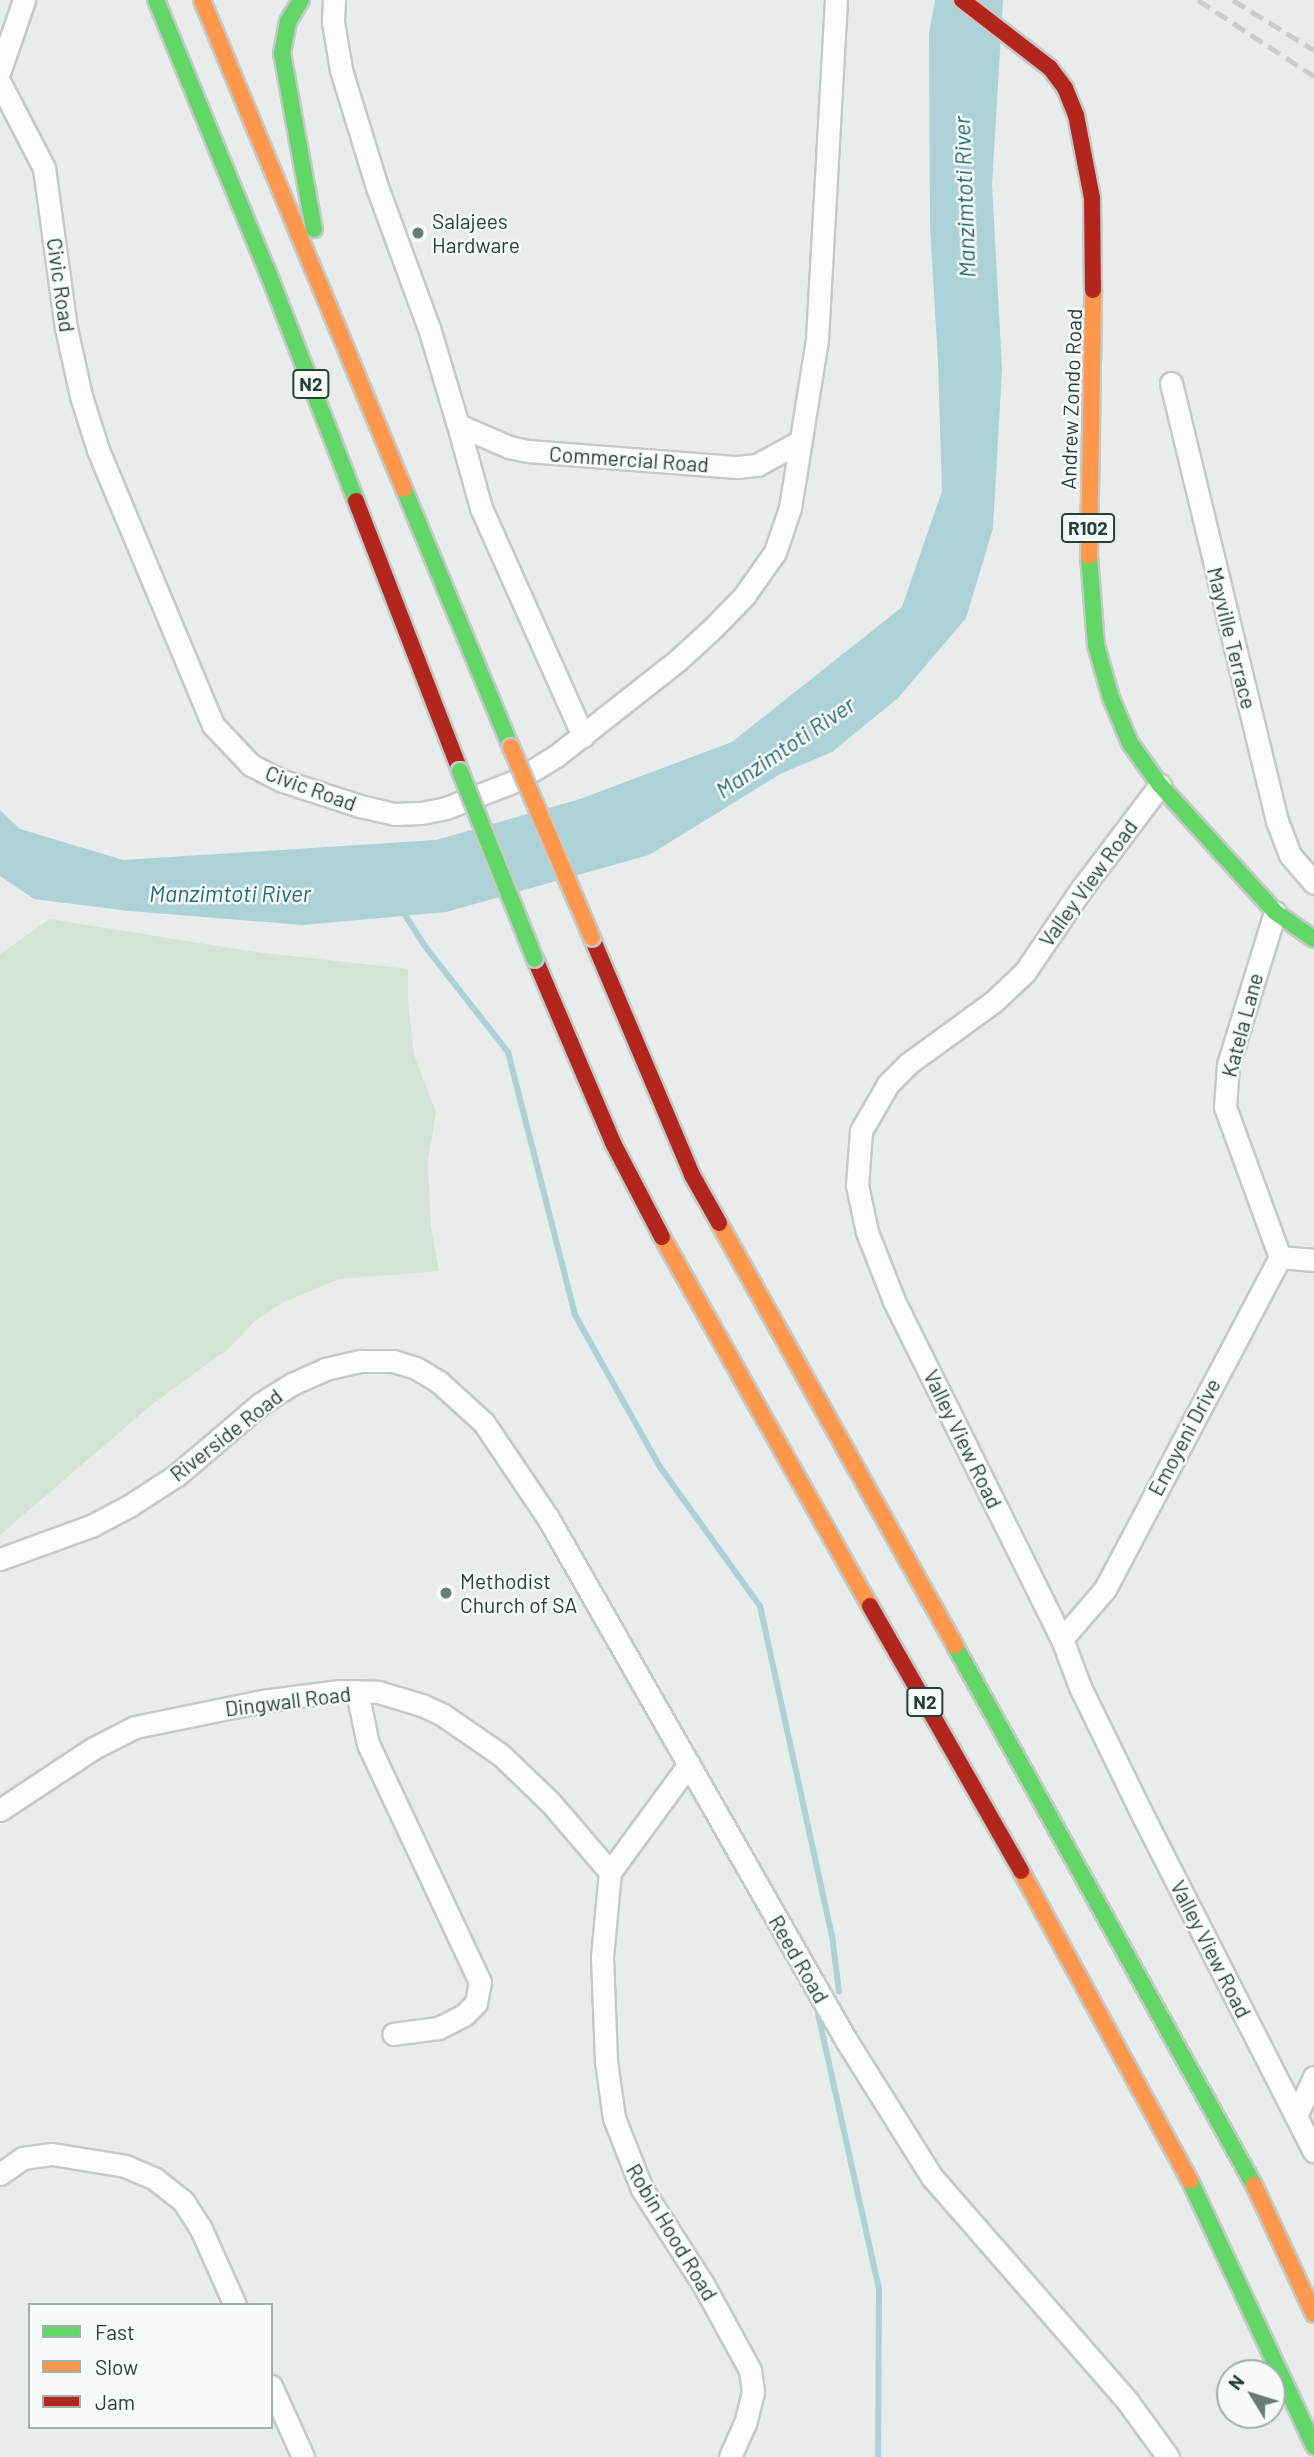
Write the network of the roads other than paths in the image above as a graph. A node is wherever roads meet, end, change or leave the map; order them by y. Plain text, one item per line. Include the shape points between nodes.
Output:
1 (24, 0) edge
2 (156, 0) edge
3 (202, 0) edge
4 (301, 0) edge
5 (334, 0) edge
6 (836, 0) edge
7 (962, 0) edge
8 (0, 70) edge
9 (0, 83) edge
10 (317, 276) junction
11 (1171, 383) dead end
12 (458, 425) junction
13 (799, 442) junction
14 (583, 736) junction
15 (1160, 785) junction
16 (1314, 883) edge
17 (1275, 912) junction
18 (1314, 939) edge
19 (1280, 1257) junction
20 (1314, 1260) edge
21 (484, 1423) joint
22 (0, 1559) edge
23 (1062, 1639) junction
24 (357, 1692) junction
25 (689, 1764) junction
26 (0, 1810) edge
27 (610, 1872) junction
28 (393, 2034) dead end
29 (1314, 2077) edge
30 (1296, 2116) junction
31 (1314, 2151) edge
32 (0, 2174) edge
33 (234, 2303) edge
34 (1314, 2314) edge
35 (273, 2390) edge
36 (1314, 2446) edge
37 (303, 2457) edge
38 (730, 2457) edge
39 (1168, 2457) edge

1 - 8 street
2 - 36 main road, N2, bridge via 267,270 575,1057 648,1211 1071,1960 1208,2216
3 - 10 main road, N2
4 - 10 main road via 288,22 282,53 312,216
5 - 12 street via 341,70
6 - 13 street via 821,301
7 - 15 main road, Andrew Zondo Road / R102 via 1033,52 1058,78 1072,104 1091,198 1095,295 1088,495 1091,616 1104,675 1121,722
9 - 14 street, Civic Road via 44,168 66,328 99,450 201,701 231,747 251,765 280,780 394,814 446,808 517,780
10 - 34 main road, N2, bridge via 692,1175 1261,2197
11 - 16 street, Mayville Terrace via 1277,821 1290,855
12 - 13 street, Commercial Road via 528,451 737,467 757,465
12 - 14 street via 481,508
13 - 14 street, Civic Road via 784,531 761,573 704,636
15 - 17 main road, Andrew Zondo Road / R102
15 - 23 street, Valley View Road via 1025,972 888,1084 872,1107 858,1147 860,1211 894,1301
17 - 18 main road, Andrew Zondo Road / R102
17 - 19 street, Katela Lane via 1228,1065 1225,1107
19 - 20 street
19 - 23 street, Emoyeni Drive via 1105,1589
21 - 22 street, Riverside Road via 459,1397 416,1368 393,1361 360,1361 325,1369 260,1404 177,1475 129,1506 91,1526
21 - 25 street, Reed Road via 548,1518
23 - 30 street, Valley View Road via 1080,1687
24 - 26 street, Dingwall Road via 263,1700 135,1727 82,1755
24 - 27 street, Dingwall Road via 378,1692 422,1705 467,1730 550,1802
24 - 28 street via 368,1744 481,1989 477,2003 464,2015 438,2028
25 - 27 street
25 - 39 street, Reed Road via 846,2040 932,2177 1128,2402
27 - 38 street, Robin Hood Road via 602,1957 606,2061 614,2118 642,2189 750,2370 753,2392 746,2423
29 - 30 street
30 - 31 street, Valley View Road
32 - 33 street via 23,2158 52,2154 125,2166 155,2179 183,2201 201,2229
35 - 37 street

